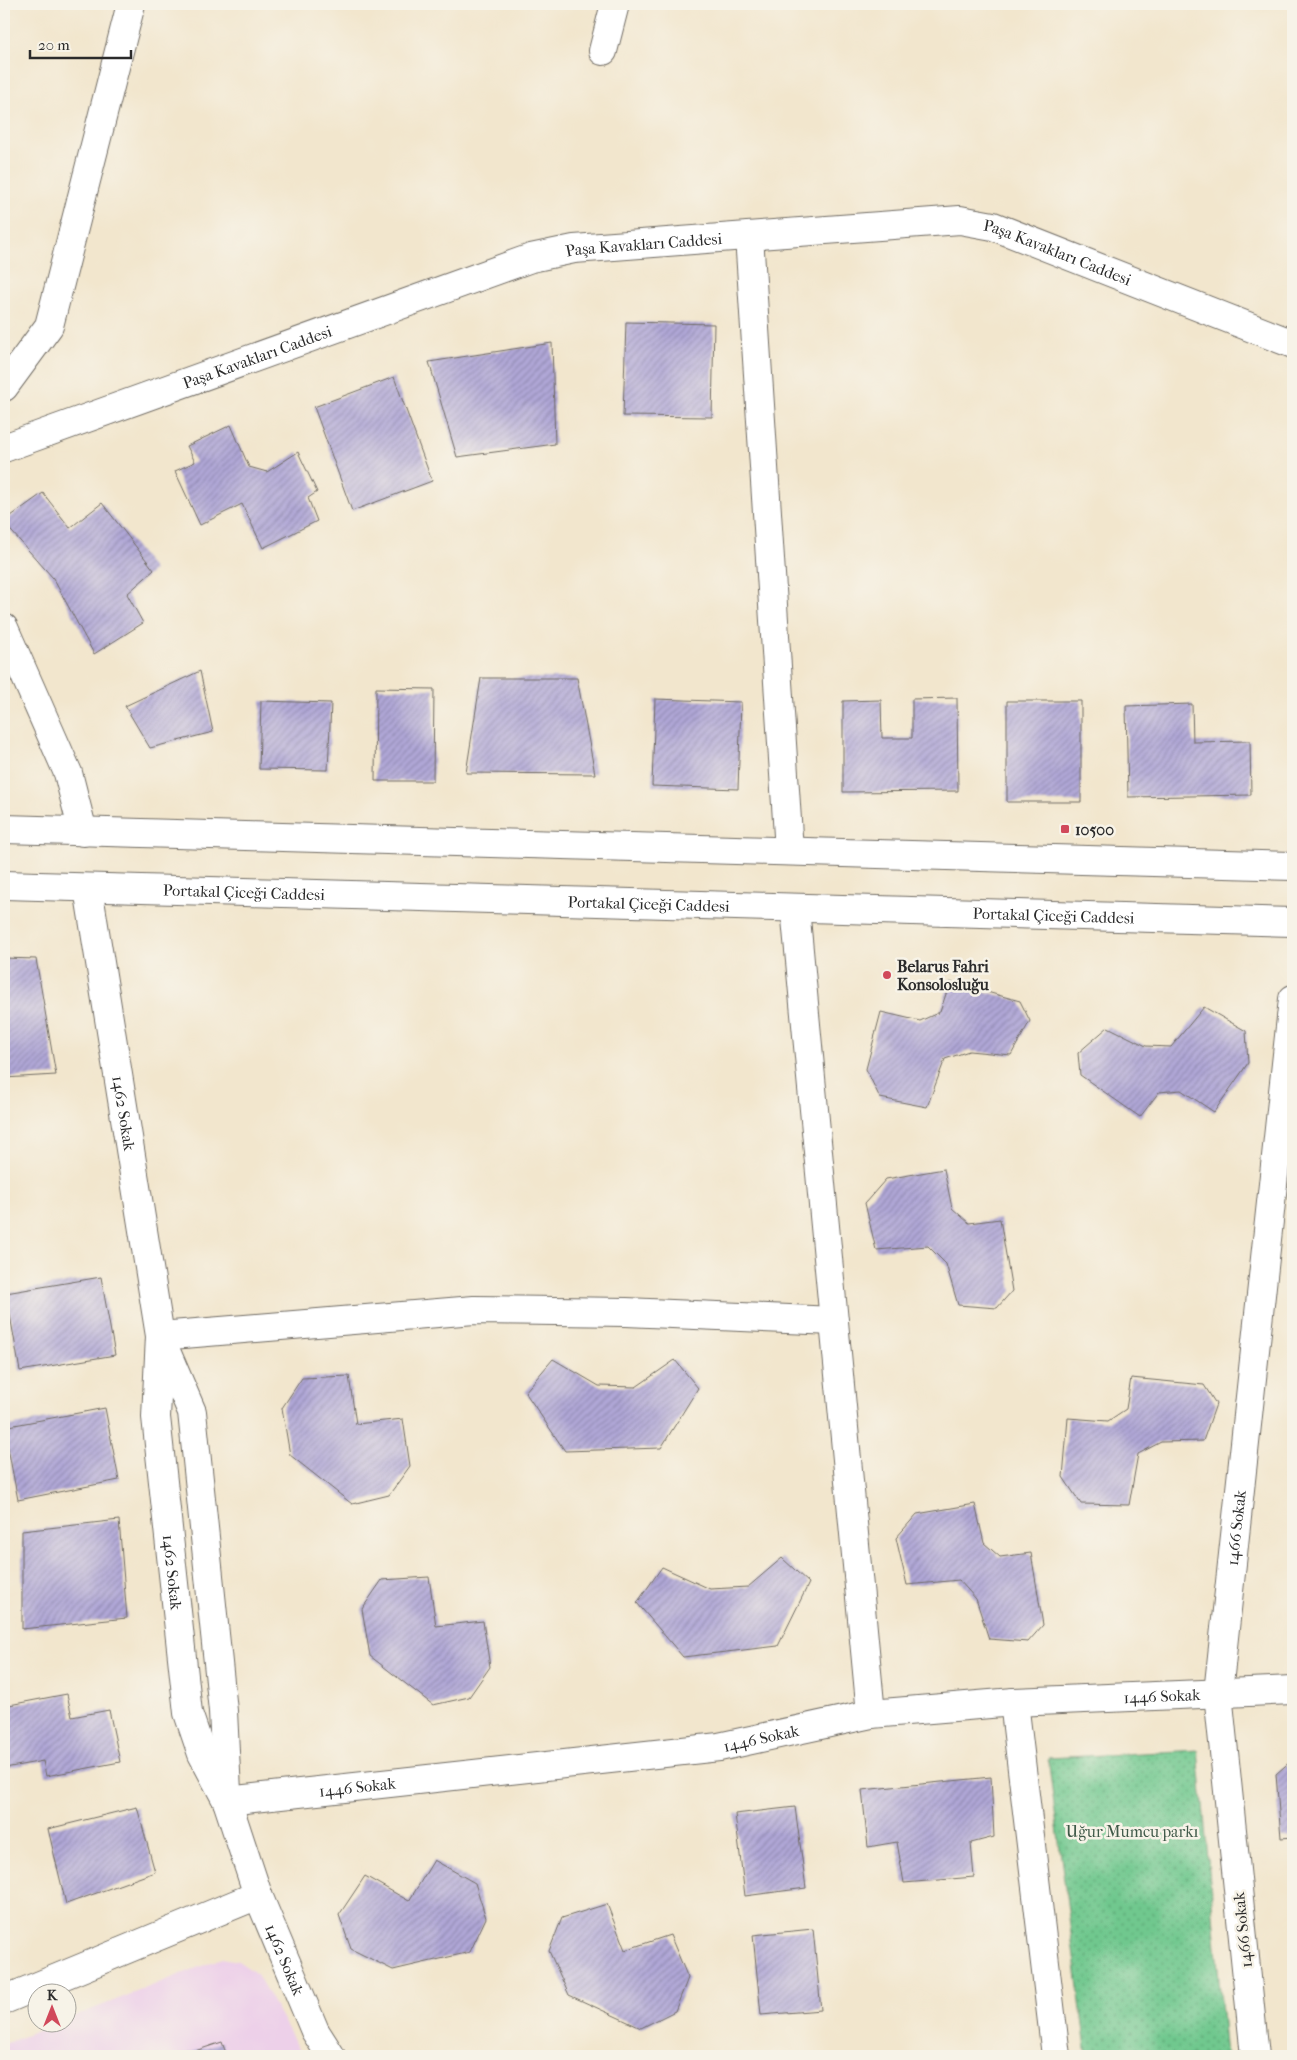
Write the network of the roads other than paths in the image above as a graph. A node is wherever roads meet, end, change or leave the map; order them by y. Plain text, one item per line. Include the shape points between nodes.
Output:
1 (131, 4) edge
2 (615, 4) edge
3 (603, 51) dead end
4 (749, 236) junction
5 (1293, 344) edge
6 (4, 387) edge
7 (4, 448) edge
8 (4, 628) edge
9 (4, 829) edge
10 (83, 832) junction
11 (789, 851) junction
12 (1293, 866) edge
13 (4, 885) edge
14 (88, 888) junction
15 (795, 908) junction
16 (1293, 922) edge
17 (1293, 999) edge
18 (834, 1321) junction
19 (160, 1336) junction
20 (1293, 1690) edge
21 (1218, 1693) junction
22 (1014, 1702) junction
23 (872, 1714) junction
24 (227, 1801) junction
25 (258, 1895) junction
26 (4, 2000) edge
27 (331, 2056) edge
28 (1056, 2056) edge
29 (1255, 2056) edge

1 - 6 street via 49,326
2 - 3 street
4 - 5 street, Paşa Kavakları Caddesi via 960,220 993,226
4 - 7 street, Paşa Kavakları Caddesi via 574,249 531,258
4 - 11 street
8 - 10 street via 68,773
9 - 10 street
10 - 11 street
11 - 12 street
13 - 14 street, Portakal Çiceği Caddesi
14 - 15 street, Portakal Çiceği Caddesi
14 - 19 street, 1462 Sokak
15 - 16 street, Portakal Çiceği Caddesi
15 - 18 street
17 - 21 street, 1466 Sokak
18 - 19 street via 626,1312 474,1310
18 - 23 street
19 - 24 street, 1462 Sokak via 192,1412 223,1711
19 - 24 street, 1462 Sokak via 156,1417 188,1713 202,1754
20 - 21 street, 1446 Sokak
21 - 22 street, 1446 Sokak
21 - 29 street, 1466 Sokak
22 - 23 street, 1446 Sokak
22 - 28 street
23 - 24 street, 1446 Sokak via 719,1747
24 - 25 street, 1462 Sokak
25 - 26 street
25 - 27 street, 1462 Sokak via 315,2031

